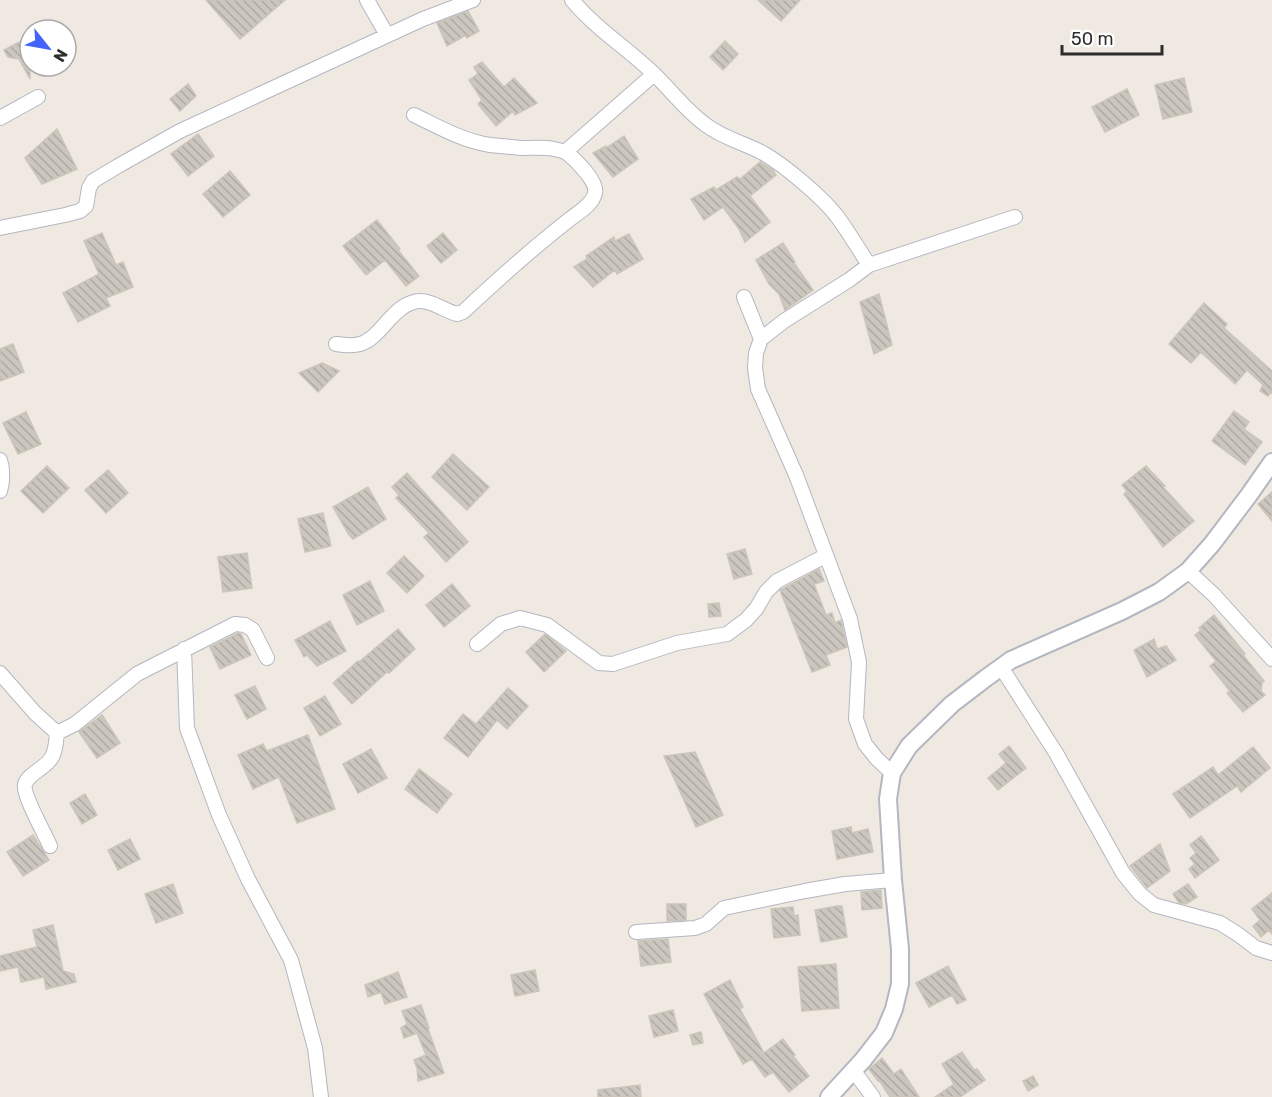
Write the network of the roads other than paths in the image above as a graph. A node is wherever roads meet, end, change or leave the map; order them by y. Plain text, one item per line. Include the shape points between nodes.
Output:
1 (367, 0) edge
2 (473, 0) edge
3 (572, 0) edge
4 (387, 35) junction
5 (654, 74) junction
6 (38, 97) dead end
7 (414, 115) dead end
8 (0, 118) edge
9 (565, 152) junction
10 (1015, 217) dead end
11 (0, 228) edge
12 (869, 265) junction
13 (744, 297) dead end
14 (761, 339) junction
15 (336, 344) dead end
16 (0, 460) edge
17 (1272, 462) edge
18 (0, 491) edge
19 (825, 556) junction
20 (1188, 572) junction
21 (477, 644) dead end
22 (184, 649) junction
23 (267, 658) dead end
24 (1272, 659) edge
25 (1001, 667) junction
26 (0, 673) edge
27 (57, 733) junction
28 (892, 773) junction
29 (50, 846) dead end
30 (892, 880) junction
31 (636, 932) dead end
32 (1272, 952) edge
33 (853, 1070) junction
34 (321, 1097) edge
35 (829, 1097) edge
36 (873, 1097) edge

1 - 4 street
2 - 4 street
3 - 5 street via 585,16
4 - 11 street via 180,131 118,166 93,181 86,206 80,211
5 - 9 street
5 - 12 street via 705,124 764,153 811,190 837,217
6 - 8 street
7 - 9 street via 465,139
9 - 15 street via 595,186 592,200 463,312 457,314 425,301 414,302 401,308 361,344
10 - 12 street
12 - 14 street
13 - 14 street
14 - 19 street via 754,368 758,389 796,475
16 - 18 street
17 - 20 street
19 - 21 street via 777,581 746,620 727,634 677,643 613,664 599,663 547,625 520,618 501,624
19 - 28 street via 849,619 859,662 856,719 865,744
20 - 24 street
20 - 25 street via 1122,611
22 - 23 street via 235,624 245,625 252,630
22 - 27 street via 137,674 75,724
22 - 34 street via 187,728 219,815 291,960 315,1048
25 - 28 street via 952,704 909,746
25 - 32 street via 1056,753 1123,873 1140,894 1154,905 1220,923 1256,948
26 - 27 street
27 - 29 street via 52,757 25,783 29,803
28 - 30 street via 888,799
30 - 31 street via 845,884 724,908 695,928
30 - 33 street via 900,984 884,1033
33 - 35 street
33 - 36 street

